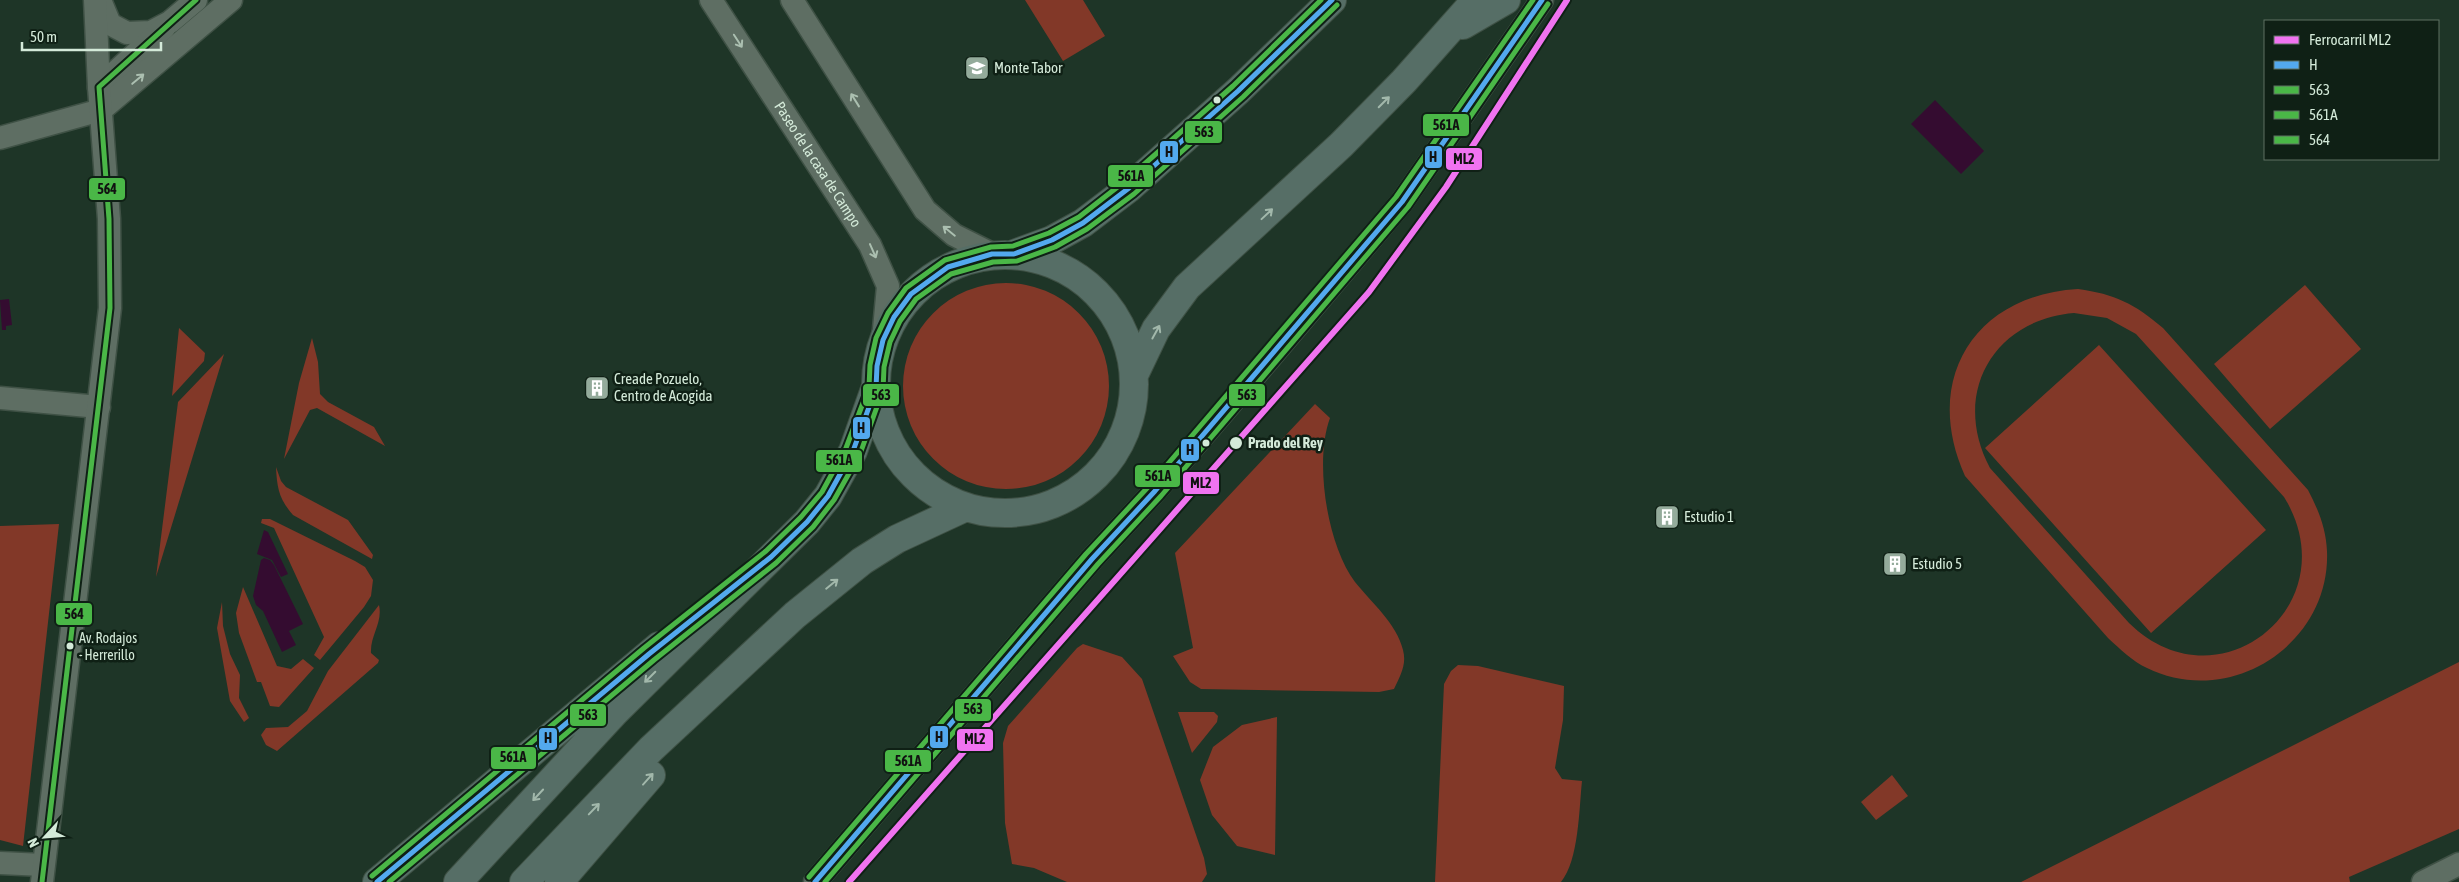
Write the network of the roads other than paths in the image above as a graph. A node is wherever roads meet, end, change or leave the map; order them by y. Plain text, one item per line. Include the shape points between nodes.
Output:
1 (95, 0) edge
2 (100, 0) edge
3 (196, 0) edge
4 (231, 0) edge
5 (712, 0) edge
6 (792, 0) edge
7 (1332, 0) edge
8 (1476, 0) edge
9 (1506, 0) edge
10 (1542, 0) edge
11 (170, 22) junction
12 (1449, 33) junction
13 (99, 87) junction
14 (101, 110) junction
15 (0, 138) edge
16 (1003, 254) junction
17 (883, 340) junction
18 (1134, 376) junction
19 (876, 388) junction
20 (0, 398) edge
21 (99, 407) junction
22 (966, 507) junction
23 (772, 557) junction
24 (795, 616) junction
25 (0, 863) edge
26 (2459, 864) edge
27 (41, 876) edge
28 (377, 882) edge
29 (458, 882) edge
30 (524, 882) edge
31 (558, 882) edge
32 (815, 882) edge
33 (2423, 882) edge

1 - 13 street
2 - 11 street via 110,24 127,33 151,32
3 - 11 street
14 -> 4 street
5 -> 17 street, Paseo de la casa de Campo via 870,245 888,286
16 -> 6 street via 954,235 925,210
7 - 16 highway via 1238,91 1129,188 1084,223 1052,240
8 - 12 highway
9 - 12 highway
10 - 32 street via 1402,202
11 - 13 street
18 -> 12 highway via 1156,330 1187,288 1341,145
13 - 14 street
14 - 15 street
14 - 21 street via 109,219 110,308
16 - 17 highway via 948,267 929,279 911,294 894,316
16 - 18 highway via 1040,258 1064,268 1097,292 1113,311 1124,333
17 - 19 highway
18 - 22 highway via 1131,416 1115,453 1097,476 1075,494 1044,508 1011,513
19 - 22 highway via 882,423 895,453 925,485
19 - 23 highway via 853,451 828,496
20 - 21 street
21 - 27 street
24 -> 22 highway via 862,561 897,540
23 - 28 highway via 649,654
23 -> 29 highway via 615,712
30 -> 24 highway via 651,749
31 -> 24 highway
25 - 27 street
26 - 33 street

